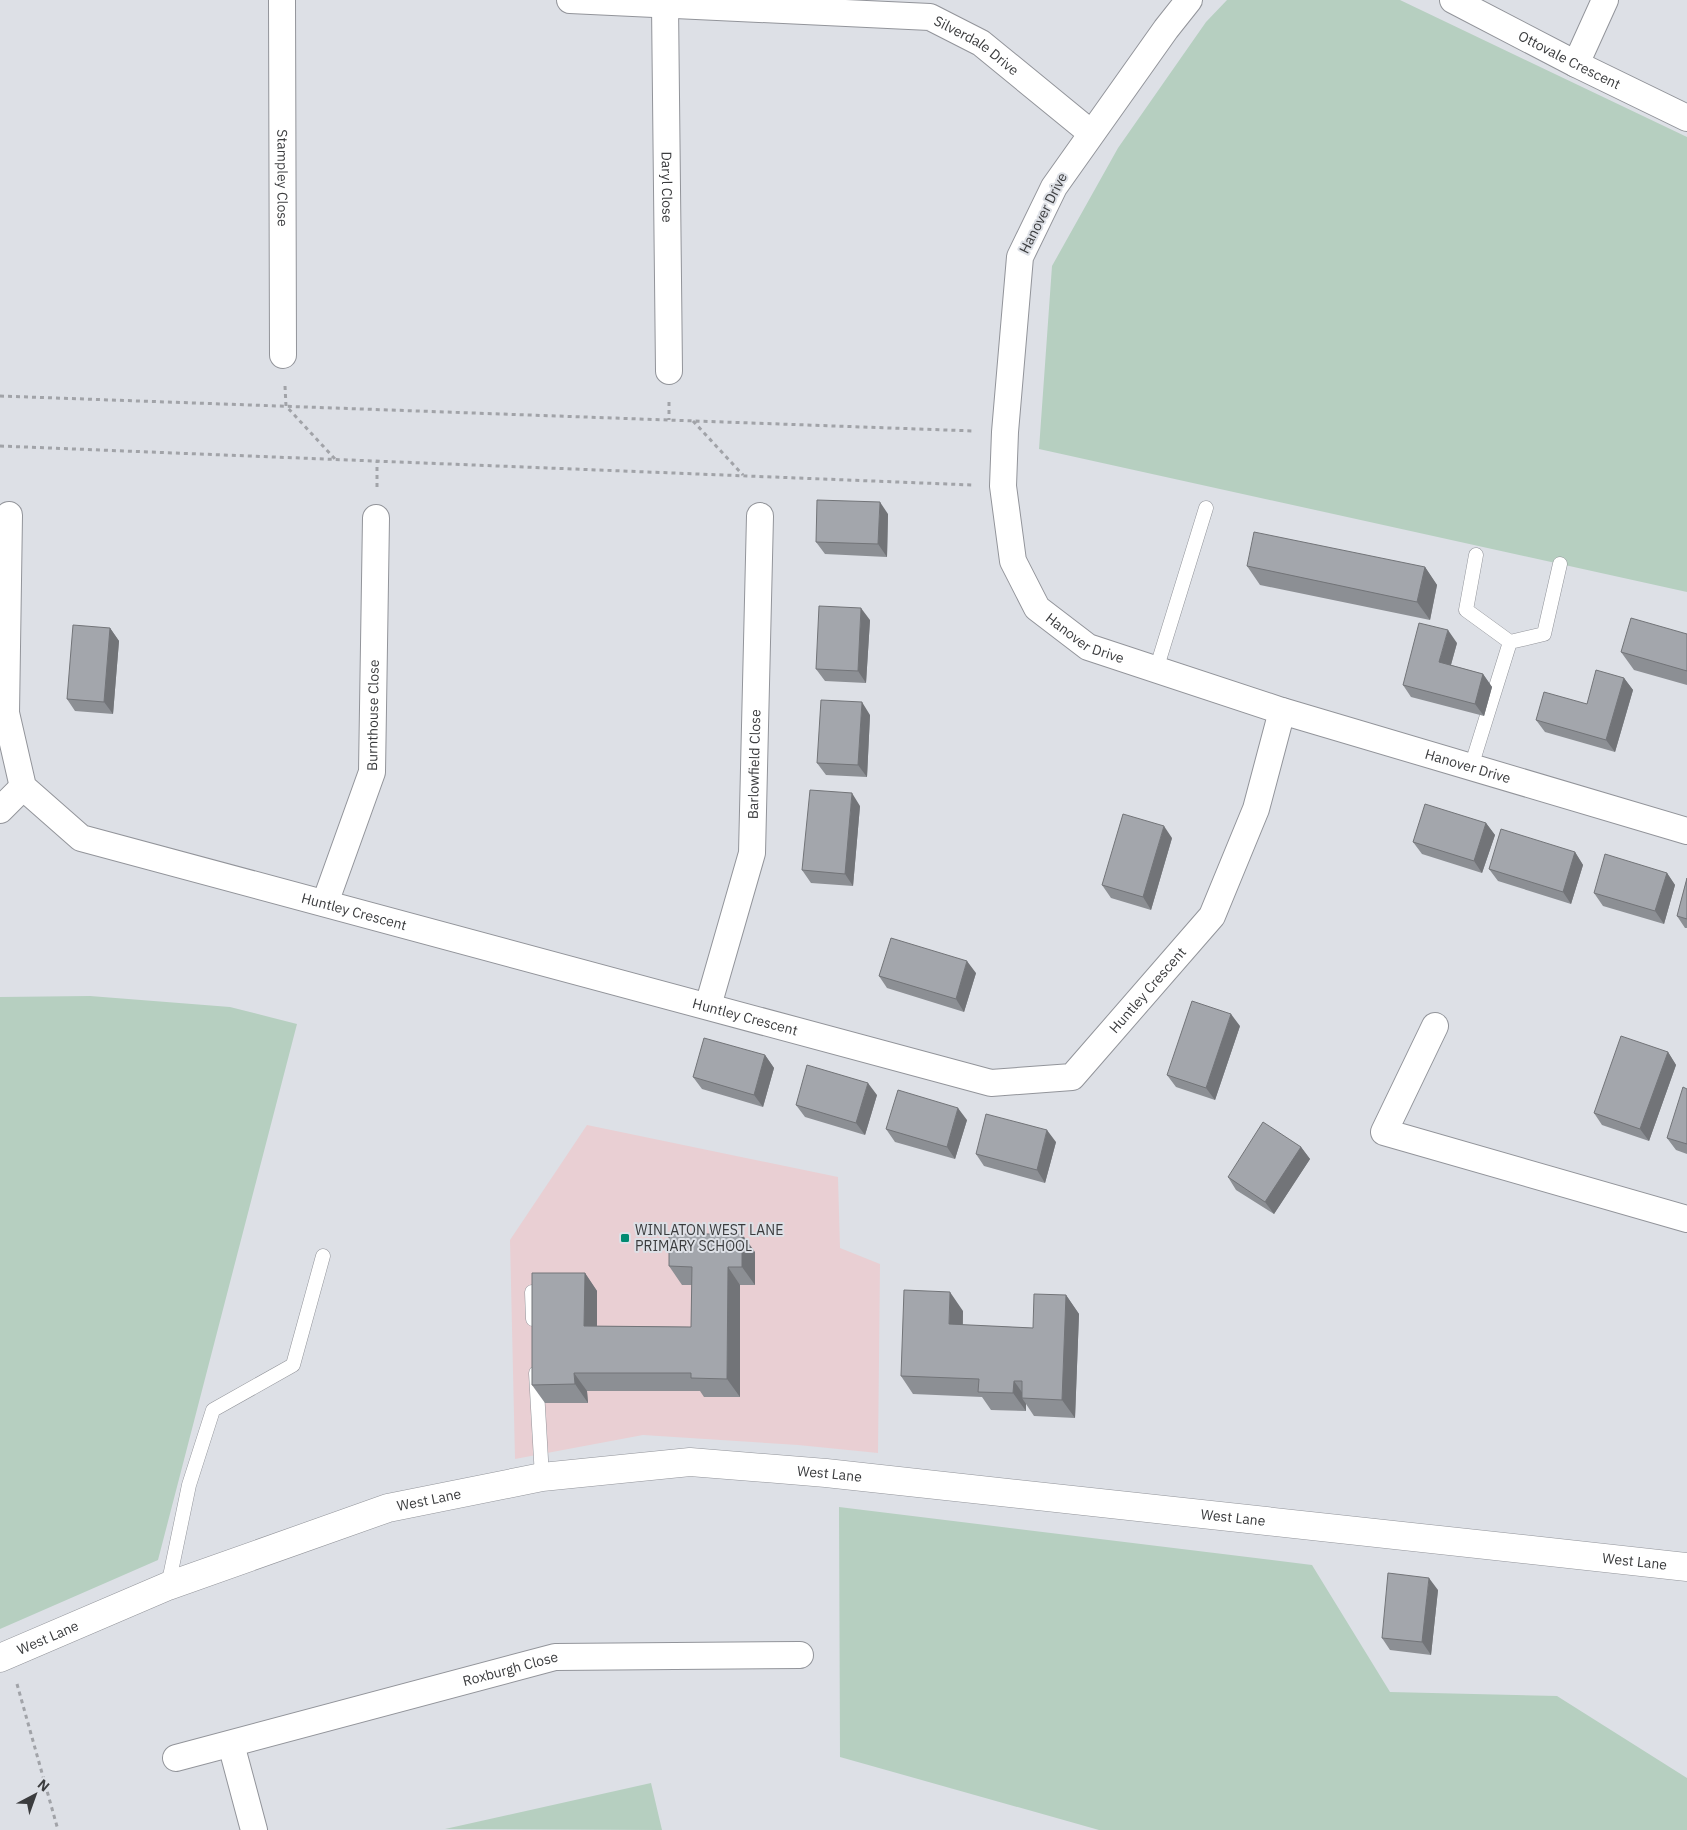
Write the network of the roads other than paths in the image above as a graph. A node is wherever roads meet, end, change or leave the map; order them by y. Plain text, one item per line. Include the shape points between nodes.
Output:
1 (282, 0) edge
2 (570, 0) edge
3 (1189, 0) edge
4 (1453, 0) edge
5 (1604, 0) edge
6 (665, 5) junction
7 (1576, 64) junction
8 (1687, 118) edge
9 (1091, 133) junction
10 (283, 355) dead end
11 (669, 371) dead end
12 (1206, 508) dead end
13 (10, 515) dead end
14 (760, 516) dead end
15 (376, 518) dead end
16 (1476, 555) dead end
17 (1560, 564) dead end
18 (1510, 642) junction
19 (1156, 670) junction
20 (1282, 711) junction
21 (1471, 767) junction
22 (22, 787) junction
23 (0, 810) edge
24 (1687, 831) edge
25 (325, 903) junction
26 (708, 1006) junction
27 (1435, 1026) dead end
28 (1687, 1219) edge
29 (323, 1256) dead end
30 (532, 1292) edge
31 (534, 1331) edge
32 (536, 1360) edge
33 (542, 1477) junction
34 (1687, 1567) edge
35 (168, 1586) junction
36 (800, 1655) dead end
37 (4, 1656) edge
38 (231, 1744) junction
39 (176, 1758) dead end
40 (254, 1830) edge

1 - 10 street, Stampley Close
2 - 6 street, Silverdale Drive
3 - 9 street, Hanover Drive
4 - 7 street, Ottovale Crescent
5 - 7 street
6 - 9 street, Silverdale Drive via 930,17 981,43
6 - 11 street, Daryl Close
7 - 8 street, Ottovale Crescent
9 - 19 street, Hanover Drive via 1054,187 1020,258 1003,486 1013,561 1037,608 1088,647
12 - 19 lane
13 - 22 street via 6,712
14 - 26 street, Barlowfield Close via 752,853
15 - 25 street, Burnthouse Close via 372,772
16 - 18 lane via 1466,610
17 - 18 lane via 1544,634
18 - 21 lane
19 - 20 street, Hanover Drive
20 - 21 street, Hanover Drive
20 - 26 street, Huntley Crescent via 1256,809 1212,916 1072,1077 991,1083
21 - 24 street, Hanover Drive
22 - 23 street
22 - 25 street, Huntley Crescent via 81,838
25 - 26 street, Huntley Crescent
27 - 28 street via 1384,1132
29 - 35 lane via 293,1365 213,1410 189,1485
30 - 31 lane
32 - 33 lane
33 - 34 street, West Lane via 690,1462 826,1473
33 - 35 street, West Lane via 388,1508
35 - 37 street, West Lane
36 - 38 street, Roxburgh Close via 555,1657
38 - 39 street, Roxburgh Close
38 - 40 street

